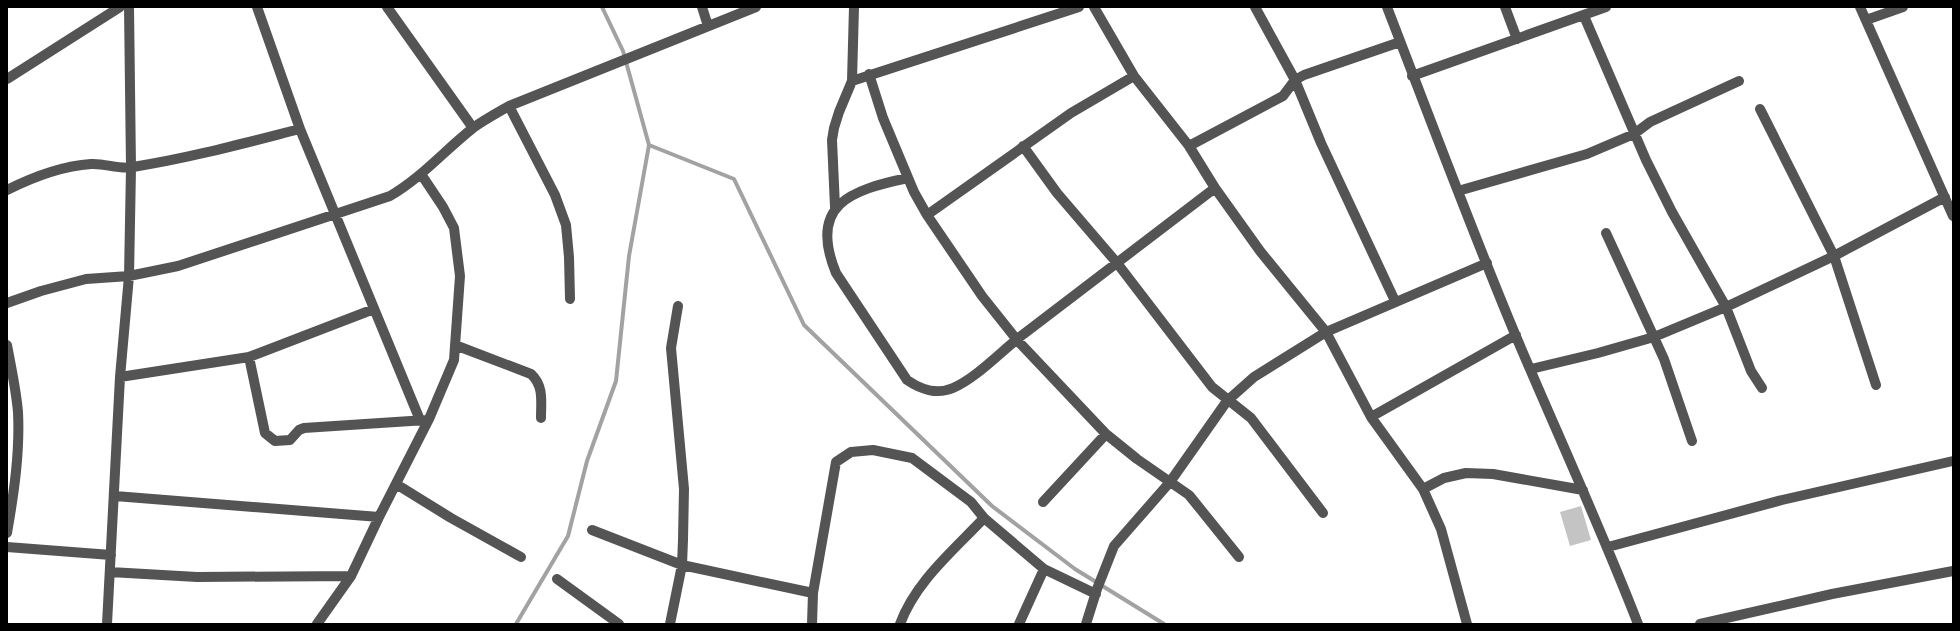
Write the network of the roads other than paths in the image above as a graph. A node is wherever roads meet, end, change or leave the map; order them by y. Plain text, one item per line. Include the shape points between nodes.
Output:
1 (120, 7) edge
2 (129, 7) edge
3 (257, 7) edge
4 (387, 7) edge
5 (702, 7) edge
6 (756, 7) edge
7 (854, 7) edge
8 (1078, 7) edge
9 (1094, 7) edge
10 (1255, 7) edge
11 (1386, 7) edge
12 (1505, 7) edge
13 (1606, 7) edge
14 (1860, 7) edge
15 (1903, 7) edge
16 (1584, 16) junction
17 (1866, 20) junction
18 (708, 26) junction
19 (1518, 39) junction
20 (1400, 42) junction
21 (870, 74) junction
22 (1134, 76) junction
23 (1412, 76) junction
24 (7, 79) edge
25 (852, 80) junction
26 (1295, 80) junction
27 (1739, 81) dead end
28 (509, 106) junction
29 (1760, 110) dead end
30 (473, 128) junction
31 (300, 129) junction
32 (1634, 134) junction
33 (1023, 146) junction
34 (1189, 146) junction
35 (131, 168) junction
36 (421, 174) junction
37 (908, 178) junction
38 (1215, 188) junction
39 (7, 190) edge
40 (1458, 191) junction
41 (1945, 197) junction
42 (835, 207) junction
43 (334, 215) junction
44 (927, 215) junction
45 (1953, 216) edge
46 (1606, 233) dead end
47 (1834, 256) junction
48 (1117, 263) junction
49 (1487, 263) junction
50 (128, 276) junction
51 (570, 299) dead end
52 (1395, 302) junction
53 (7, 303) edge
54 (678, 306) dead end
55 (1726, 307) junction
56 (374, 310) junction
57 (1326, 332) junction
58 (1516, 335) junction
59 (1654, 337) junction
60 (1017, 340) junction
61 (7, 345) edge
62 (456, 345) junction
63 (249, 357) junction
64 (1531, 369) junction
65 (120, 377) junction
66 (1876, 385) dead end
67 (1762, 388) dead end
68 (1227, 401) junction
69 (1371, 417) junction
70 (541, 418) dead end
71 (424, 420) junction
72 (1106, 434) junction
73 (1692, 441) dead end
74 (1953, 461) edge
75 (1170, 482) junction
76 (396, 484) junction
77 (1423, 489) junction
78 (1583, 490) junction
79 (115, 496) junction
80 (1043, 502) dead end
81 (1323, 513) dead end
82 (379, 517) junction
83 (984, 518) junction
84 (592, 530) dead end
85 (7, 533) edge
86 (7, 547) edge
87 (1608, 547) junction
88 (111, 555) junction
89 (521, 557) dead end
90 (1239, 557) dead end
91 (682, 565) junction
92 (1044, 569) junction
93 (1953, 571) edge
94 (110, 572) junction
95 (351, 576) junction
96 (557, 579) dead end
97 (1096, 592) junction
98 (813, 593) junction
99 (107, 624) edge
100 (316, 624) edge
101 (620, 624) edge
102 (670, 624) edge
103 (812, 624) edge
104 (900, 624) edge
105 (1019, 624) edge
106 (1086, 624) edge
107 (1467, 624) edge
108 (1638, 624) edge
109 (1700, 624) edge

1 - 24 street
2 - 35 street
3 - 31 street
4 - 30 street
5 - 18 street
6 - 18 street
7 - 25 street
8 - 21 street
9 - 22 street
10 - 26 street
11 - 20 street
12 - 19 street
13 - 16 street
14 - 17 street
15 - 17 street
16 - 19 street
16 - 32 street
17 - 41 street
18 - 28 street
19 - 23 street
20 - 23 street
20 - 26 street
21 - 25 street
21 - 37 street via 883,118
22 - 33 street via 1071,113
22 - 34 street
23 - 40 street
25 - 42 street via 832,140
26 - 34 street via 1283,96
26 - 52 street via 1321,143
27 - 32 street via 1650,122
28 - 30 street
28 - 51 street via 555,195 566,225
29 - 47 street
30 - 36 street
31 - 35 street via 201,154
31 - 43 street
32 - 40 street via 1587,154
32 - 55 street via 1672,212
33 - 44 street
33 - 48 street via 1057,193
34 - 38 street
35 - 39 street via 108,164 69,167 36,177
35 - 50 street
36 - 43 street via 390,196
36 - 62 street via 454,228 460,276
37 - 42 street via 862,189
37 - 44 street
38 - 48 street
38 - 57 street via 1260,251
40 - 49 street
41 - 45 street
41 - 47 street
42 - 60 street via 827,230 827,242 828,255 836,273 908,380 917,387 930,391 952,388 969,379
43 - 50 street via 178,266
43 - 56 street
44 - 60 street via 982,296
46 - 59 street
47 - 55 street
47 - 66 street
48 - 60 street
48 - 68 street via 1212,387
49 - 52 street
49 - 58 street
50 - 53 street via 86,280 41,291
50 - 65 street
52 - 57 street
54 - 91 street via 671,348 684,489
55 - 59 street
55 - 67 street via 1752,371
56 - 63 street
56 - 71 street
57 - 68 street via 1254,377
57 - 69 street
58 - 64 street
58 - 69 street
59 - 64 street
59 - 73 street
60 - 72 street
61 - 85 street via 15,386 18,430 14,493
62 - 70 street via 531,374 537,379 541,390
62 - 71 street via 454,360
63 - 65 street
63 - 71 street via 266,433 275,441 290,440 304,428
64 - 78 street
65 - 79 street
68 - 75 street
68 - 81 street via 1251,418
69 - 77 street
71 - 76 street
72 - 75 street
72 - 80 street
74 - 87 street via 1782,500
75 - 90 street via 1189,495
75 - 97 street via 1114,546
76 - 82 street
76 - 89 street
77 - 78 street via 1444,478 1466,473 1493,474
77 - 107 street via 1441,529
78 - 87 street
79 - 82 street
79 - 88 street
82 - 95 street
83 - 92 street
83 - 98 street via 971,502 912,458 873,450 851,452 836,462
83 - 104 street via 921,585
84 - 91 street
86 - 88 street
87 - 108 street
88 - 94 street
91 - 98 street
91 - 102 street
92 - 97 street
92 - 105 street
93 - 109 street via 1832,594
94 - 95 street via 197,577
94 - 99 street
95 - 100 street
96 - 101 street
97 - 106 street
98 - 103 street

